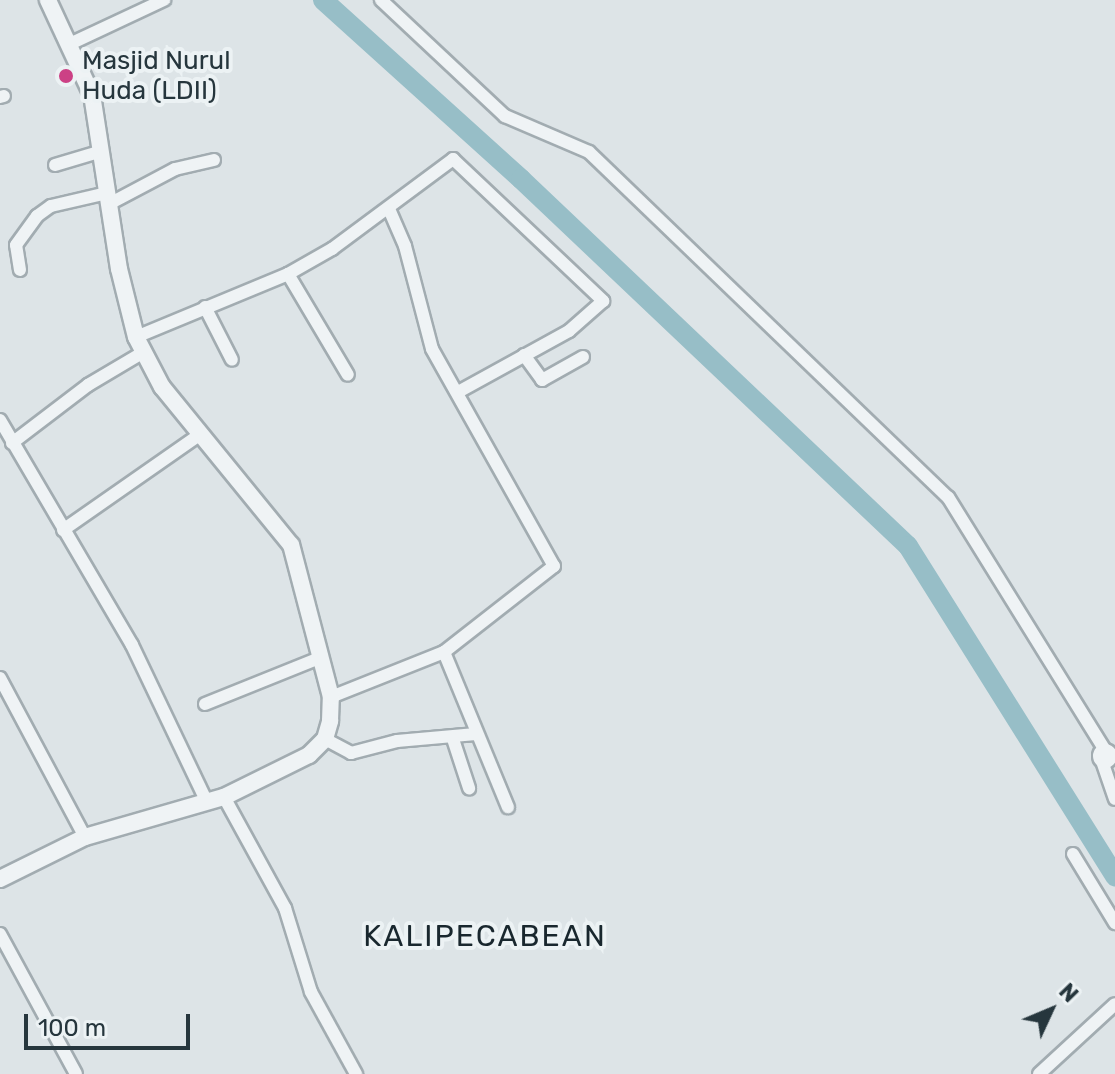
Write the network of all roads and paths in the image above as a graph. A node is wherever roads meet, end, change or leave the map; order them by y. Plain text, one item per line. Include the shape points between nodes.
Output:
1 (48, 0) edge
2 (381, 0) edge
3 (154, 1) edge
4 (72, 43) junction
5 (102, 151) junction
6 (214, 160) dead end
7 (55, 165) dead end
8 (108, 198) junction
9 (389, 209) junction
10 (20, 270) dead end
11 (288, 274) junction
12 (205, 307) junction
13 (139, 345) junction
14 (524, 355) junction
15 (583, 357) dead end
16 (232, 360) dead end
17 (348, 375) dead end
18 (458, 392) junction
19 (0, 420) edge
20 (199, 435) junction
21 (12, 443) junction
22 (63, 530) junction
23 (444, 652) junction
24 (322, 657) junction
25 (0, 678) edge
26 (331, 697) junction
27 (205, 704) dead end
28 (476, 734) junction
29 (325, 739) junction
30 (453, 739) junction
31 (1108, 756) edge
32 (469, 788) dead end
33 (224, 797) junction
34 (1115, 799) edge
35 (206, 800) junction
36 (508, 807) dead end
37 (85, 837) junction
38 (1073, 854) dead end
39 (0, 879) edge
40 (1115, 923) edge
41 (0, 934) edge
42 (1115, 1004) edge
43 (76, 1074) edge
44 (356, 1074) edge
45 (1039, 1074) edge

1 - 4 street
2 - 31 street via 505,116 589,152 948,497
3 - 4 street
4 - 5 street via 92,95
5 - 7 street
5 - 8 street
6 - 8 street via 175,169
8 - 10 street via 51,206 37,216 16,245
8 - 13 street
9 - 11 street
9 - 14 street via 453,159 602,298 602,305 569,331
9 - 18 street via 405,246 425,331
11 - 12 street
11 - 17 street
12 - 13 street
12 - 16 street
13 - 20 street
13 - 21 street
14 - 15 street via 542,380
14 - 18 street
18 - 23 street via 554,566
19 - 21 street
20 - 22 street
20 - 24 street via 291,545
21 - 22 street
22 - 35 street via 139,657
23 - 26 street
23 - 28 street
24 - 26 street
24 - 27 street
25 - 37 street
26 - 29 street
28 - 30 street
28 - 36 street
29 - 30 street via 351,753 397,741
29 - 33 street via 309,755
30 - 32 street
31 - 34 street
33 - 35 street
33 - 44 street via 294,927 311,992
35 - 37 street
37 - 39 street
38 - 40 street
41 - 43 street
42 - 45 street

